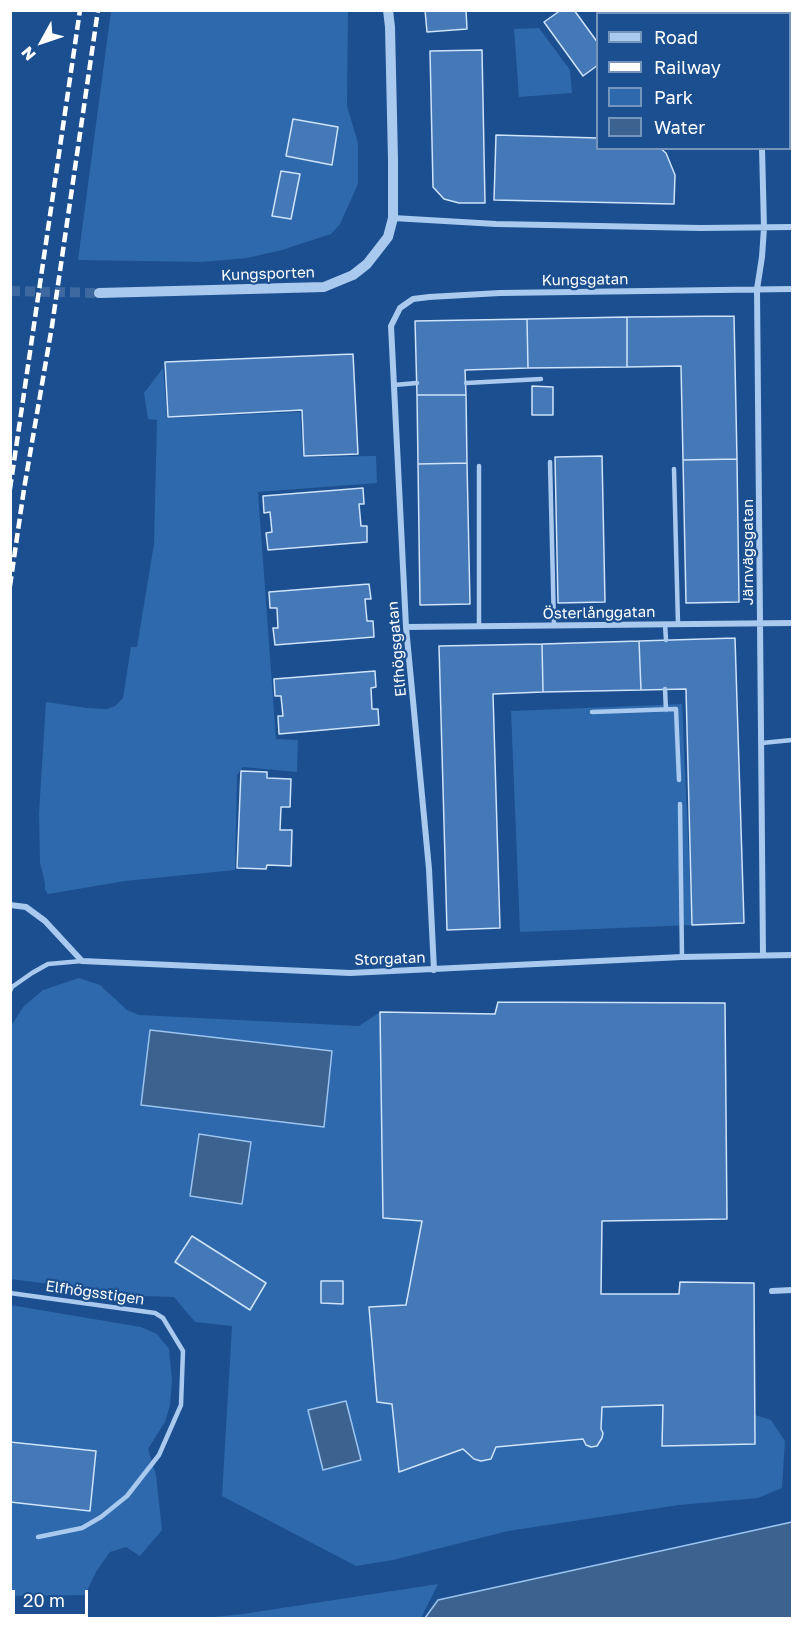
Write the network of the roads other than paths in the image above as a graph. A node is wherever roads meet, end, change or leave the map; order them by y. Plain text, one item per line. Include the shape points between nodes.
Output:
1 (390, 10) edge
2 (762, 150) edge
3 (393, 218) junction
4 (792, 227) edge
5 (764, 228) junction
6 (757, 289) junction
7 (792, 289) edge
8 (99, 293) tunnel mouth
9 (391, 326) joint
10 (541, 379) dead end
11 (417, 383) dead end
12 (466, 383) dead end
13 (394, 386) junction
14 (550, 462) dead end
15 (479, 466) dead end
16 (674, 469) dead end
17 (792, 623) edge
18 (665, 624) junction
19 (678, 624) junction
20 (760, 624) junction
21 (479, 626) junction
22 (554, 626) junction
23 (406, 627) junction
24 (666, 640) dead end
25 (665, 689) dead end
26 (666, 710) junction
27 (592, 712) dead end
28 (792, 740) edge
29 (762, 743) junction
30 (679, 780) dead end
31 (680, 804) dead end
32 (10, 905) edge
33 (763, 955) junction
34 (792, 955) edge
35 (682, 957) junction
36 (82, 961) junction
37 (434, 970) junction
38 (10, 991) edge
39 (792, 1290) edge
40 (772, 1291) dead end
41 (10, 1293) edge
42 (38, 1537) dead end

1 - 3 street, Kungsporten
2 - 5 street, Järnvägsgatan
3 - 5 street via 496,224
3 - 8 street, Kungsporten via 388,237 366,264 353,275 324,287
4 - 5 street
5 - 6 street, Järnvägsgatan
6 - 7 street, Kungsgatan
6 - 9 street, Kungsgatan via 429,297 413,299 400,308
6 - 20 street, Järnvägsgatan
9 - 13 street, Elfhögsgatan
10 - 12 lane
11 - 13 lane
13 - 23 street, Elfhögsgatan
14 - 22 lane
15 - 21 lane
16 - 19 lane
17 - 20 street, Österlånggatan
18 - 19 street, Österlånggatan
18 - 22 street, Österlånggatan
18 - 24 lane
19 - 20 street, Österlånggatan
20 - 29 street, Järnvägsgatan
21 - 22 street, Österlånggatan
21 - 23 street, Österlånggatan
23 - 37 street, Elfhögsgatan via 429,870
25 - 26 lane
26 - 27 lane
26 - 30 lane via 676,709
28 - 29 lane
29 - 33 street, Järnvägsgatan
31 - 35 lane
32 - 36 street via 26,908 45,921
33 - 34 street, Storgatan
33 - 35 street, Storgatan
35 - 37 street, Storgatan
36 - 37 street, Storgatan via 350,973
36 - 38 lane via 48,964
39 - 40 street
41 - 42 lane, Elfhögsstigen via 155,1313 163,1318 183,1351 181,1405 159,1455 127,1496 101,1517 82,1528

